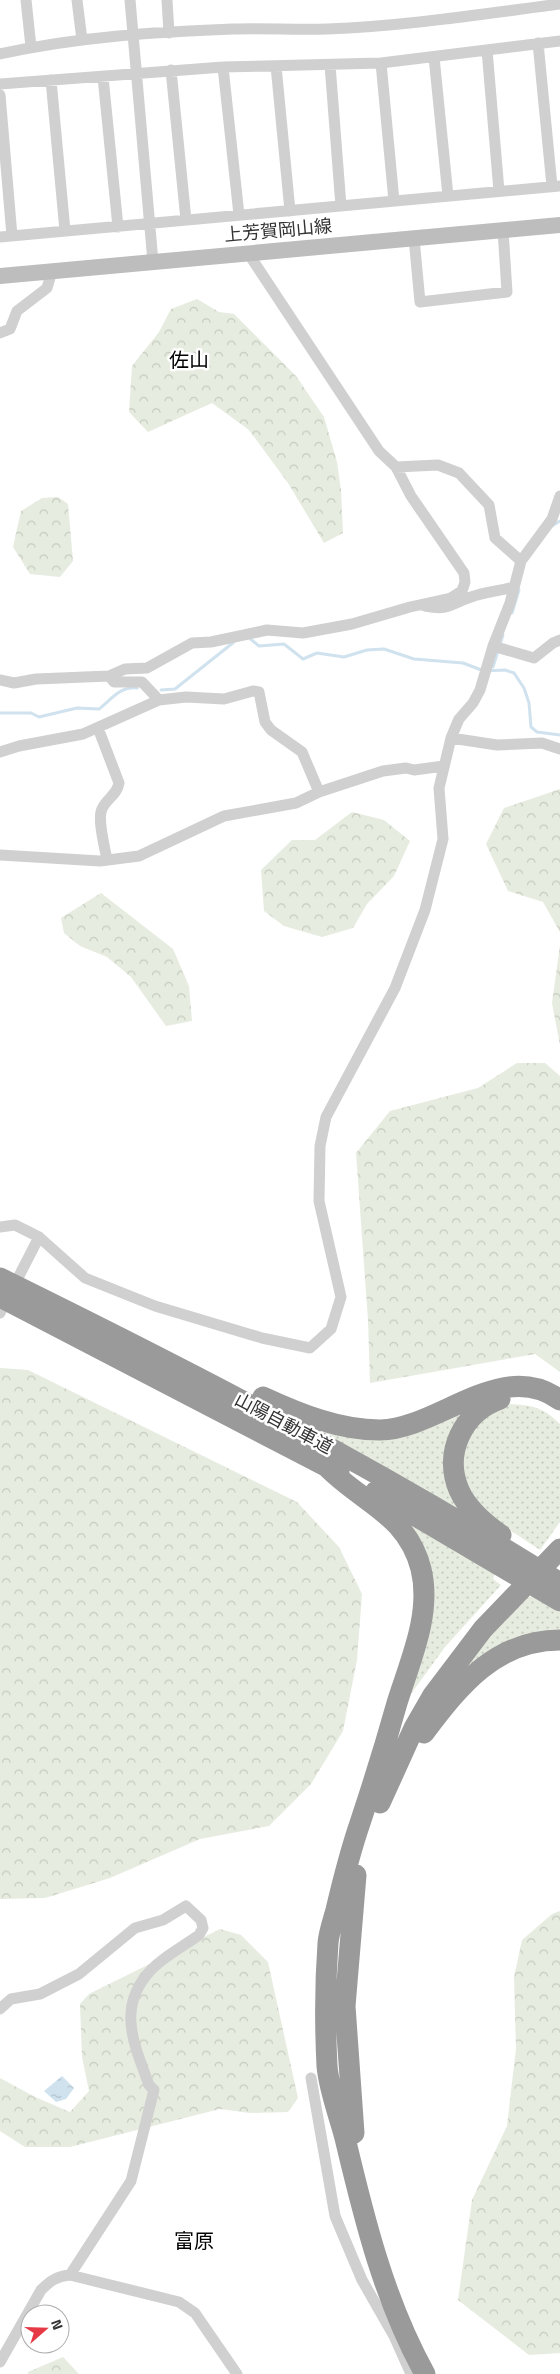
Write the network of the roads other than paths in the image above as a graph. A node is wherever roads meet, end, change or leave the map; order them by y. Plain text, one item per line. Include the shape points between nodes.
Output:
1 (26, 0) edge
2 (77, 0) edge
3 (130, 0) edge
4 (167, 0) edge
5 (560, 4) edge
6 (169, 33) junction
7 (133, 36) junction
8 (82, 40) junction
9 (560, 41) edge
10 (538, 44) junction
11 (31, 47) junction
12 (487, 50) junction
13 (0, 54) edge
14 (434, 57) junction
15 (380, 63) junction
16 (330, 65) junction
17 (276, 66) junction
18 (223, 67) junction
19 (171, 70) junction
20 (136, 73) junction
21 (103, 77) junction
22 (51, 80) junction
23 (0, 84) edge
24 (0, 96) edge
25 (556, 186) edge
26 (499, 191) junction
27 (448, 196) junction
28 (394, 201) junction
29 (341, 206) junction
30 (290, 211) junction
31 (239, 215) junction
32 (186, 220) junction
33 (150, 224) junction
34 (560, 225) edge
35 (118, 226) junction
36 (503, 230) junction
37 (65, 231) junction
38 (6, 237) edge
39 (414, 238) junction
40 (248, 253) junction
41 (153, 262) junction
42 (52, 271) junction
43 (0, 276) edge
44 (0, 333) edge
45 (396, 467) junction
46 (560, 496) edge
47 (521, 561) junction
48 (514, 586) junction
49 (424, 605) junction
50 (560, 640) edge
51 (497, 647) junction
52 (109, 676) junction
53 (0, 680) edge
54 (159, 700) junction
55 (98, 728) junction
56 (451, 738) junction
57 (560, 749) edge
58 (0, 752) edge
59 (444, 766) junction
60 (319, 792) junction
61 (0, 855) edge
62 (107, 860) junction
63 (0, 1227) edge
64 (38, 1236) junction
65 (0, 1278) edge
66 (37, 1296) junction
67 (0, 1297) edge
68 (0, 1313) edge
69 (560, 1400) edge
70 (560, 1412) edge
71 (327, 1467) junction
72 (560, 1533) edge
73 (560, 1549) edge
74 (518, 1560) junction
75 (549, 1582) edge
76 (560, 1601) edge
77 (560, 1640) edge
78 (383, 1778) junction
79 (0, 2008) edge
80 (311, 2078) dead end
81 (350, 2137) junction
82 (70, 2275) junction
83 (0, 2362) edge
84 (237, 2374) edge
85 (411, 2374) edge
86 (425, 2374) edge
87 (435, 2374) edge

1 - 11 street
2 - 8 street
3 - 7 street
4 - 6 street
5 - 6 street via 382,26
6 - 7 street
7 - 8 street
7 - 20 street
8 - 11 street
9 - 10 street
10 - 12 street
10 - 25 street
11 - 13 street
12 - 14 street
12 - 26 street
14 - 15 street
14 - 27 street
15 - 16 street
15 - 28 street
16 - 17 street
16 - 29 street
17 - 18 street
17 - 30 street
18 - 19 street
18 - 31 street
19 - 20 street
19 - 32 street
20 - 21 street
20 - 33 street
21 - 22 street
21 - 35 street
22 - 23 street
22 - 37 street
24 - 38 street
25 - 26 street
26 - 27 street
27 - 28 street
28 - 29 street
29 - 30 street
30 - 31 street
31 - 32 street
32 - 33 street
33 - 35 street
33 - 41 street
34 - 36 main road, 上芳賀岡山線
35 - 37 street
36 - 39 main road, 上芳賀岡山線
36 - 39 street via 507,292 420,302
37 - 38 street
39 - 40 main road, 上芳賀岡山線
40 - 41 main road, 上芳賀岡山線
40 - 45 street via 373,444
41 - 42 main road, 上芳賀岡山線
42 - 43 main road, 上芳賀岡山線
42 - 44 street via 46,288 17,311 10,329
45 - 47 street via 438,465 459,473 489,505 495,538
45 - 49 street via 411,496 464,574 462,591 451,598
46 - 47 street via 552,519
47 - 48 street
48 - 49 street via 470,597 440,609
48 - 51 street
49 - 52 street via 303,633 267,630 192,643 147,668 126,669
50 - 51 street via 534,658
51 - 56 street via 480,690 459,719
52 - 53 street via 14,683
52 - 54 street via 114,682 142,682
54 - 55 street
54 - 60 street via 186,697 224,699 259,692 265,722 302,752
55 - 58 street
55 - 62 street via 119,783 102,808 100,819
56 - 57 street via 497,745 542,743
56 - 59 street
59 - 60 street via 384,771
59 - 64 street via 439,788 443,839 425,910 395,988 326,1117 320,1146 319,1201 341,1297 331,1329 310,1348 262,1338 154,1306 85,1278
60 - 62 street via 296,804 224,816 139,856
61 - 62 street
63 - 64 street via 15,1225
64 - 68 street
65 - 66 highway, 山陽自動車道
66 - 69 highway via 282,1406 352,1428 381,1430 403,1427 484,1393 506,1388 539,1390
66 - 74 highway, 山陽自動車道 via 320,1442
67 - 71 highway, 山陽自動車道
70 - 74 highway via 531,1398 502,1398 478,1410 461,1430 456,1444 454,1474 460,1491
71 - 74 highway, 山陽自動車道 via 392,1502
71 - 78 highway via 343,1483 391,1518 411,1541 421,1570 423,1601 418,1638
72 - 78 highway via 452,1653 425,1692
73 - 78 highway via 483,1629 447,1674
74 - 75 highway, 山陽自動車道
75 - 76 highway, 山陽自動車道
77 - 78 highway via 523,1644 503,1653 475,1673
78 - 81 highway via 371,1824 348,1883 345,2006
79 - 82 street via 11,1999 40,1994 73,1978 135,1928 163,1920 186,1906 201,1920 203,1928 199,1936 152,1969 134,1992 130,2016 132,2040 149,2085 154,2090 131,2181
80 - 85 street via 335,2216 362,2280
81 - 86 highway via 362,2211 384,2279 414,2355
81 - 87 highway via 395,2285
82 - 83 street via 55,2278 41,2290
82 - 84 street via 188,2306

